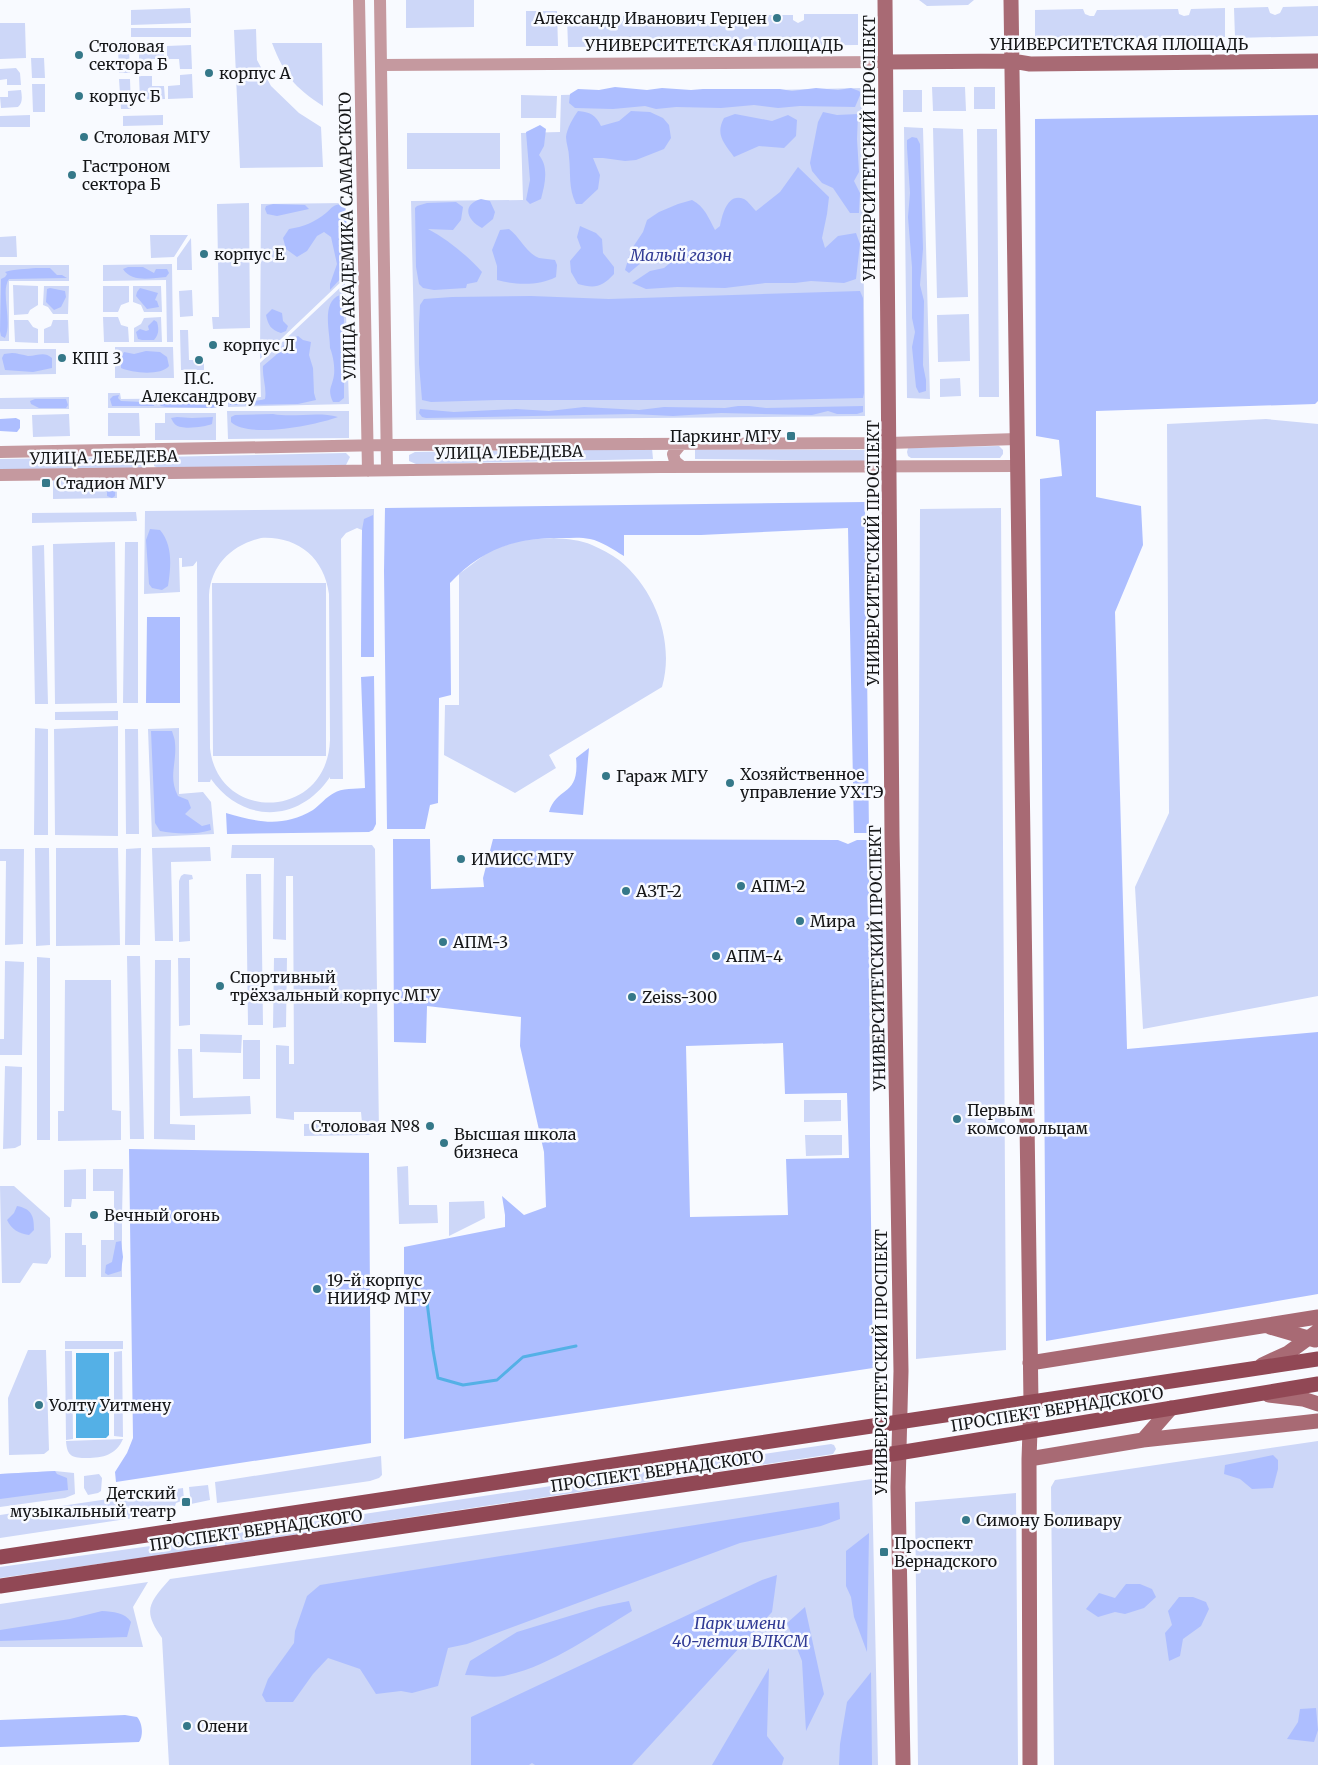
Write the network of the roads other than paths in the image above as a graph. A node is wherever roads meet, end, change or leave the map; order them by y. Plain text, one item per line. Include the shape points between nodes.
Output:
1 (360, 0) edge
2 (380, 0) edge
3 (885, 0) edge
4 (1011, 0) edge
5 (1012, 61) junction
6 (1318, 61) edge
7 (886, 62) junction
8 (381, 65) junction
9 (1017, 438) junction
10 (682, 443) junction
11 (889, 443) junction
12 (367, 446) junction
13 (386, 446) junction
14 (149, 450) junction
15 (0, 452) edge
16 (681, 466) junction
17 (889, 466) junction
18 (1018, 466) junction
19 (387, 469) junction
20 (368, 471) junction
21 (149, 473) junction
22 (0, 475) edge
23 (1318, 1317) edge
24 (1266, 1326) junction
25 (1315, 1337) edge
26 (1318, 1359) edge
27 (1030, 1363) junction
28 (1251, 1370) junction
29 (1318, 1384) edge
30 (1260, 1394) junction
31 (1030, 1402) junction
32 (1318, 1404) edge
33 (1171, 1408) junction
34 (900, 1421) junction
35 (1318, 1421) edge
36 (1029, 1432) junction
37 (1143, 1440) junction
38 (898, 1453) junction
39 (1029, 1459) junction
40 (0, 1557) edge
41 (0, 1586) edge
42 (903, 1765) edge
43 (1030, 1765) edge

1 - 12 street, УЛИЦА АКАДЕМИКА САМАРСКОГО
2 - 8 street
3 - 7 main road, УНИВЕРСИТЕТСКИЙ ПРОСПЕКТ
4 - 5 main road
5 - 6 main road, УНИВЕРСИТЕТСКАЯ ПЛОЩАДЬ via 1030,64
5 - 7 main road, УНИВЕРСИТЕТСКАЯ ПЛОЩАДЬ
5 - 9 main road
7 - 8 street, УНИВЕРСИТЕТСКАЯ ПЛОЩАДЬ
7 - 11 main road, УНИВЕРСИТЕТСКИЙ ПРОСПЕКТ
8 - 13 street
9 - 11 street, УЛИЦА ЛЕБЕДЕВА
9 - 18 main road
10 - 11 street, УЛИЦА ЛЕБЕДЕВА
10 - 13 street, УЛИЦА ЛЕБЕДЕВА
10 - 16 street via 673,454
11 - 17 main road, УНИВЕРСИТЕТСКИЙ ПРОСПЕКТ
12 - 13 street, УЛИЦА ЛЕБЕДЕВА
12 - 14 street, УЛИЦА ЛЕБЕДЕВА
12 - 20 street, УЛИЦА АКАДЕМИКА САМАРСКОГО
13 - 19 street
14 - 15 street, УЛИЦА ЛЕБЕДЕВА
14 - 21 street
16 - 17 street, УЛИЦА ЛЕБЕДЕВА
16 - 19 street, УЛИЦА ЛЕБЕДЕВА
17 - 18 street, УЛИЦА ЛЕБЕДЕВА
17 - 34 main road, УНИВЕРСИТЕТСКИЙ ПРОСПЕКТ
18 - 27 main road
19 - 20 street, УЛИЦА ЛЕБЕДЕВА
20 - 21 street, УЛИЦА ЛЕБЕДЕВА
21 - 22 street, УЛИЦА ЛЕБЕДЕВА
23 - 24 main road
24 - 25 main road
24 - 27 main road
25 - 28 main road
26 - 28 main road, ПРОСПЕКТ ВЕРНАДСКОГО
27 - 31 main road
28 - 31 main road, ПРОСПЕКТ ВЕРНАДСКОГО
29 - 30 main road, ПРОСПЕКТ ВЕРНАДСКОГО
30 - 32 main road
30 - 33 main road, ПРОСПЕКТ ВЕРНАДСКОГО
31 - 34 main road, ПРОСПЕКТ ВЕРНАДСКОГО
31 - 36 main road
33 - 36 main road, ПРОСПЕКТ ВЕРНАДСКОГО
33 - 37 main road
34 - 38 main road, УНИВЕРСИТЕТСКИЙ ПРОСПЕКТ
34 - 40 main road, ПРОСПЕКТ ВЕРНАДСКОГО
35 - 37 main road
36 - 38 main road, ПРОСПЕКТ ВЕРНАДСКОГО
36 - 39 main road
37 - 39 main road
38 - 41 main road, ПРОСПЕКТ ВЕРНАДСКОГО
38 - 42 main road, УНИВЕРСИТЕТСКИЙ ПРОСПЕКТ
39 - 43 main road

